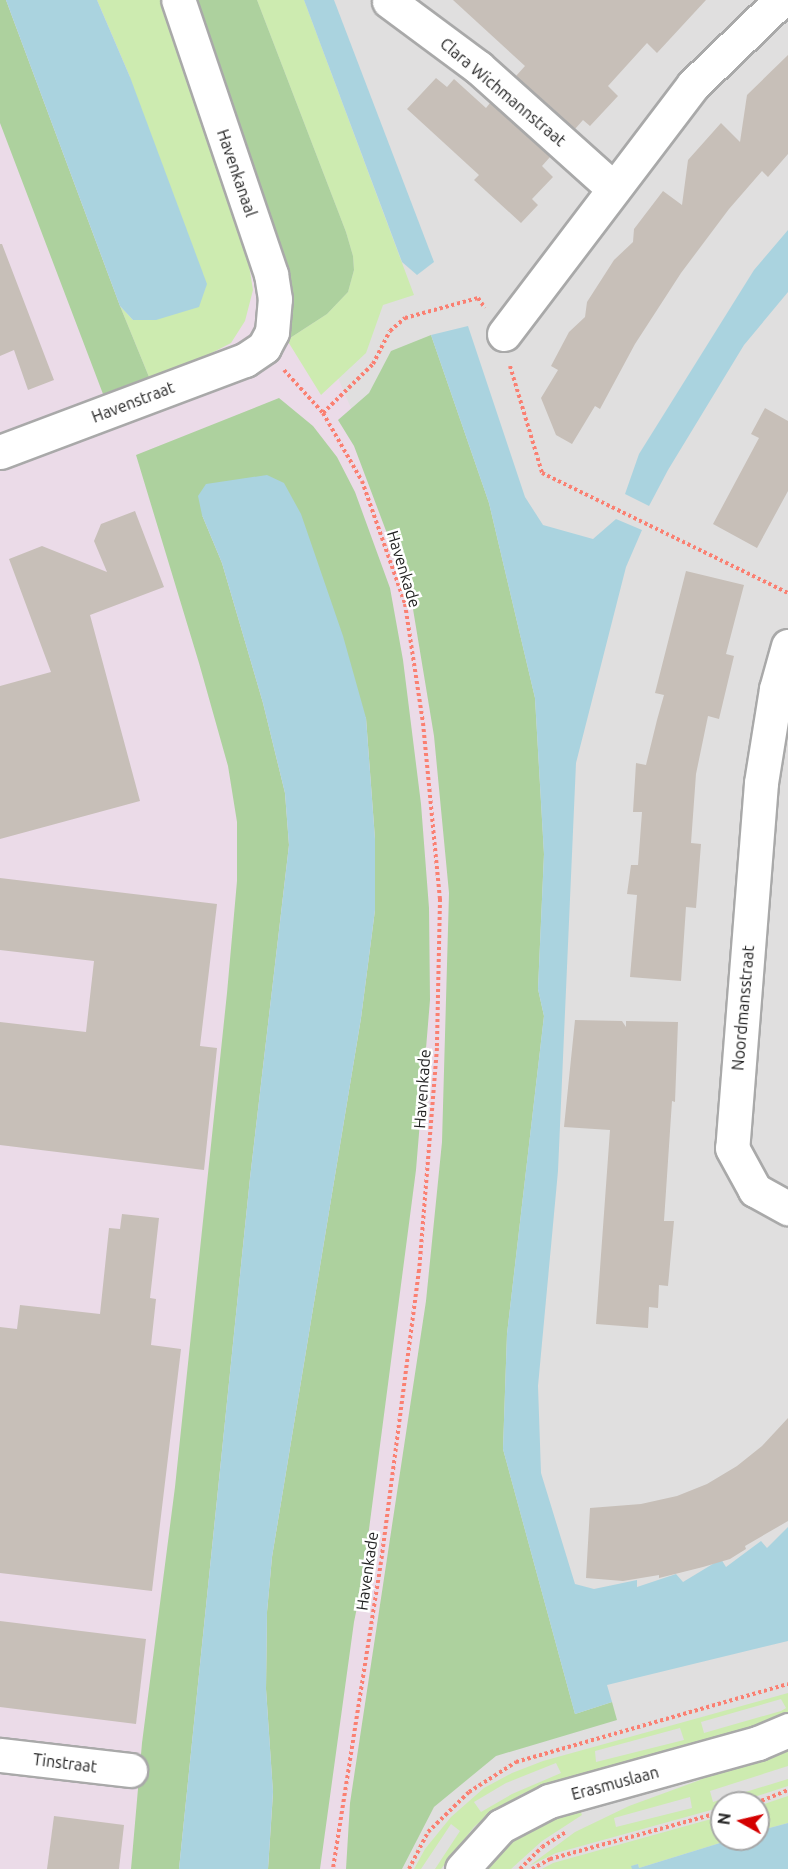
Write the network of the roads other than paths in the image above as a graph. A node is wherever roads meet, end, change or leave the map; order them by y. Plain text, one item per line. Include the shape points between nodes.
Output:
1 (178, 0) edge
2 (781, 0) edge
3 (389, 1) edge
4 (613, 188) junction
5 (504, 333) road end
6 (264, 347) joint
7 (0, 452) edge
8 (788, 646) edge
9 (774, 782) edge
10 (788, 1208) edge
11 (788, 1730) edge
12 (0, 1755) edge
13 (129, 1770) dead end
14 (462, 1869) edge

1 - 6 street, Havenkanaal via 271,274 275,299 272,332
2 - 4 street via 693,85
3 - 4 street, Clara Wichmannstraat via 478,67
4 - 5 street
6 - 7 street, Havenstraat via 246,360
8 - 9 street, Noordmansstraat via 776,689
9 - 10 street, Noordmansstraat via 732,1148 755,1190
11 - 14 street, Erasmuslaan via 748,1746 549,1801 501,1826
12 - 13 street, Tinstraat

